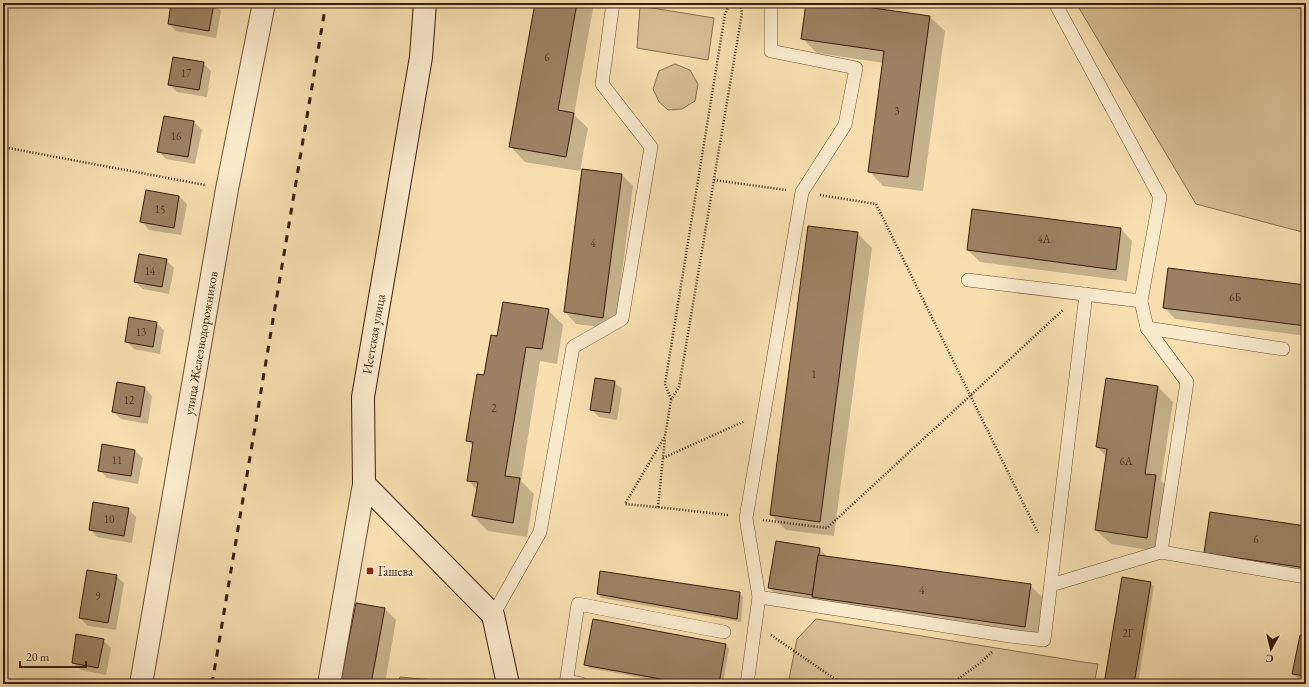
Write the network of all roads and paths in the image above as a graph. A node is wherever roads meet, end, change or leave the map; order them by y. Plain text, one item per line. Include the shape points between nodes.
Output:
1 (264, 3) edge
2 (425, 3) edge
3 (612, 3) edge
4 (730, 3) edge
5 (740, 3) edge
6 (771, 3) edge
7 (1055, 3) edge
8 (3, 147) edge
9 (714, 180) junction
10 (227, 189) junction
11 (802, 192) junction
12 (968, 280) dead end
13 (1083, 294) junction
14 (1141, 301) junction
15 (1147, 328) junction
16 (1284, 349) dead end
17 (970, 396) junction
18 (671, 400) junction
19 (764, 413) junction
20 (665, 436) junction
21 (663, 458) junction
22 (364, 484) junction
23 (658, 507) junction
24 (746, 518) junction
25 (1161, 552) junction
26 (1054, 564) junction
27 (1306, 577) edge
28 (1051, 585) junction
29 (760, 598) junction
30 (492, 616) junction
31 (755, 624) junction
32 (724, 632) dead end
33 (1010, 636) junction
34 (566, 682) edge
35 (141, 684) edge
36 (329, 684) edge
37 (508, 684) edge
38 (582, 684) edge
39 (747, 684) edge
40 (842, 684) edge
41 (951, 684) edge

1 - 10 street, улица Железнодорожников
2 - 22 street, Исетская улица via 421,57 362,397
3 - 30 lane via 602,84 651,147 622,319 573,347 540,532
4 - 18 path via 725,14 665,384
5 - 9 path via 742,13
6 - 11 lane via 770,51 856,68 845,125
7 - 14 lane via 1160,197
8 - 10 path
9 - 11 path
9 - 18 path via 679,387
10 - 35 street, улица Железнодорожников
11 - 17 path via 876,204
11 - 19 lane
12 - 13 lane
13 - 14 lane
13 - 17 path
13 - 26 lane
14 - 15 lane
15 - 16 lane
15 - 25 lane via 1187,382
17 - 24 path via 827,528
17 - 26 path
18 - 20 path
19 - 21 path
19 - 24 lane
20 - 21 path
20 - 23 path via 625,504
21 - 23 path
22 - 30 street
22 - 36 street, Исетская улица
23 - 24 path
24 - 29 lane
25 - 27 lane
25 - 28 lane
26 - 28 lane
28 - 33 lane via 1044,640
29 - 31 lane
29 - 33 lane
30 - 37 street
31 - 39 lane
31 - 40 path
32 - 34 lane via 578,604
33 - 41 path via 979,664
34 - 38 lane

